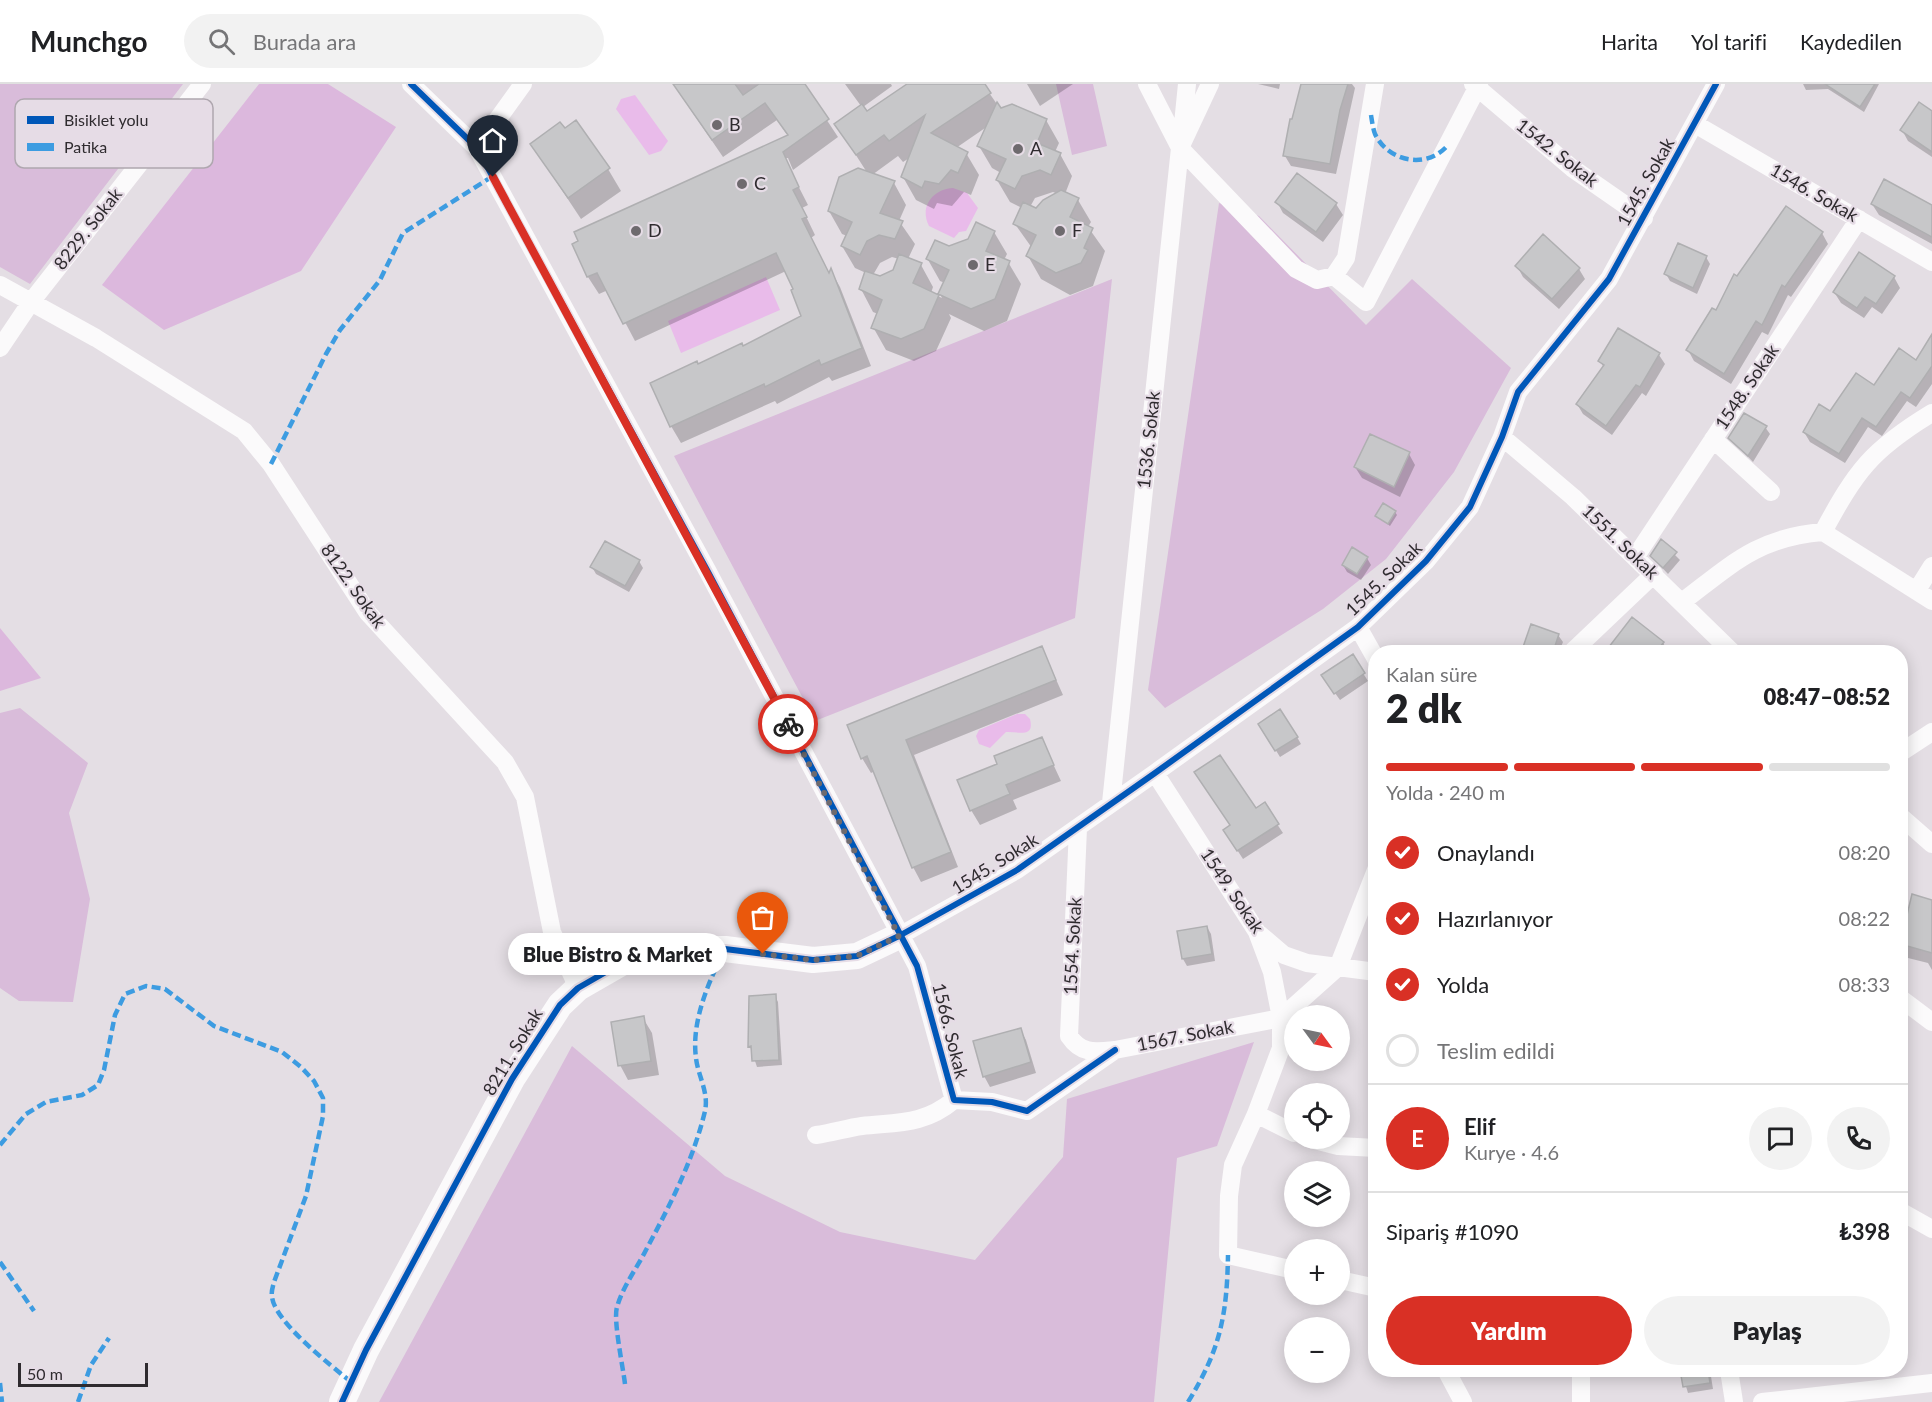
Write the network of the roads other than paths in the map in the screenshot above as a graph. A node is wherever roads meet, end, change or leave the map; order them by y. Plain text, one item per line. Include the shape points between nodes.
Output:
1 (202, 84) edge
2 (411, 84) edge
3 (524, 84) edge
4 (1147, 84) edge
5 (1187, 84) edge
6 (1210, 84) edge
7 (1375, 84) edge
8 (1716, 84) edge
9 (1476, 86) edge
10 (190, 99) edge
11 (1695, 124) junction
12 (477, 148) junction
13 (1180, 148) junction
14 (136, 168) edge
15 (1644, 218) junction
16 (1859, 219) junction
17 (1932, 262) edge
18 (1334, 276) junction
19 (0, 285) edge
20 (31, 302) junction
21 (0, 348) edge
22 (1932, 413) edge
23 (1502, 437) junction
24 (1713, 439) junction
25 (1771, 492) dead end
26 (1823, 532) junction
27 (1636, 556) junction
28 (1932, 566) edge
29 (1654, 574) junction
30 (1917, 590) junction
31 (1932, 601) edge
32 (1682, 602) junction
33 (1358, 627) junction
34 (1368, 645) edge
35 (1579, 645) edge
36 (1725, 645) edge
37 (1932, 732) edge
38 (1908, 748) edge
39 (1155, 774) junction
40 (1111, 803) junction
41 (1908, 823) edge
42 (1078, 828) junction
43 (1932, 844) edge
44 (1368, 890) edge
45 (1257, 932) junction
46 (899, 936) junction
47 (1338, 967) junction
48 (1368, 971) edge
49 (578, 988) junction
50 (1908, 1004) edge
51 (1281, 1018) junction
52 (1932, 1022) edge
53 (1115, 1050) junction
54 (1090, 1052) joint
55 (954, 1100) junction
56 (1256, 1114) junction
57 (1284, 1127) edge
58 (816, 1135) dead end
59 (1350, 1147) edge
60 (1368, 1148) edge
61 (1908, 1216) edge
62 (1932, 1229) edge
63 (1284, 1268) edge
64 (1350, 1282) edge
65 (1368, 1286) edge
66 (1450, 1377) edge
67 (1581, 1377) edge
68 (1730, 1377) edge
69 (1932, 1383) edge
70 (1817, 1399) edge
71 (342, 1402) edge
72 (1463, 1402) edge
73 (1581, 1402) edge
74 (1734, 1402) edge
75 (1761, 1402) edge

1 - 10 street, 8229. Sokak
2 - 12 street, 1566. Sokak
3 - 12 street
4 - 13 street
5 - 13 street, 1536. Sokak
6 - 13 street
7 - 18 street via 1346,258
8 - 11 street, 1545. Sokak
9 - 15 street, 1542. Sokak via 1572,168
9 - 18 street via 1365,302
11 - 15 street, 1545. Sokak
11 - 16 street, 1546. Sokak
12 - 46 street, 1566. Sokak via 707,570
13 - 18 street via 1296,269 1317,280
13 - 40 street, 1536. Sokak
14 - 20 street, 8229. Sokak
15 - 23 street, 1545. Sokak via 1609,279 1518,392
16 - 17 street, 1546. Sokak
16 - 24 street, 1548. Sokak
19 - 20 street, 8122. Sokak
20 - 21 street, 8229. Sokak
20 - 49 street, 8122. Sokak via 244,430 271,464 368,613 505,762 525,797 552,932
22 - 26 street via 1874,454 1851,480
23 - 27 street, 1551. Sokak
23 - 33 street, 1545. Sokak via 1470,507 1426,561
24 - 25 street
24 - 27 street, 1548. Sokak
26 - 30 street
26 - 32 street via 1773,540
27 - 29 street, 1551. Sokak
28 - 30 street
29 - 32 street, 1551. Sokak
29 - 35 street
30 - 31 street
32 - 36 street, 1551. Sokak
33 - 34 street
33 - 39 street, 1545. Sokak
37 - 38 street
39 - 40 street, 1545. Sokak
39 - 45 street, 1549. Sokak
40 - 42 street, 1545. Sokak
41 - 43 street
42 - 46 street, 1545. Sokak via 1017,870
42 - 54 street, 1554. Sokak via 1069,1036 1077,1047
44 - 47 street
45 - 47 street, 1549. Sokak via 1284,955
45 - 51 street via 1272,972
46 - 49 street, 8211. Sokak via 857,956 813,960 725,949 666,949 626,961
46 - 55 street, 1566. Sokak via 917,966
47 - 48 street, 1549. Sokak
47 - 51 street
49 - 71 street, 8211. Sokak via 560,1005 512,1079
50 - 52 street
51 - 53 street, 1567. Sokak
51 - 56 street via 1281,1048
53 - 54 street, 1567. Sokak
53 - 55 street, 1566. Sokak via 1027,1111 992,1102
55 - 58 street via 913,1122
56 - 57 street
56 - 63 street via 1233,1165 1228,1256
59 - 60 street
61 - 62 street
64 - 65 street
66 - 72 street
67 - 73 street
68 - 74 street
69 - 70 street
70 - 75 street

